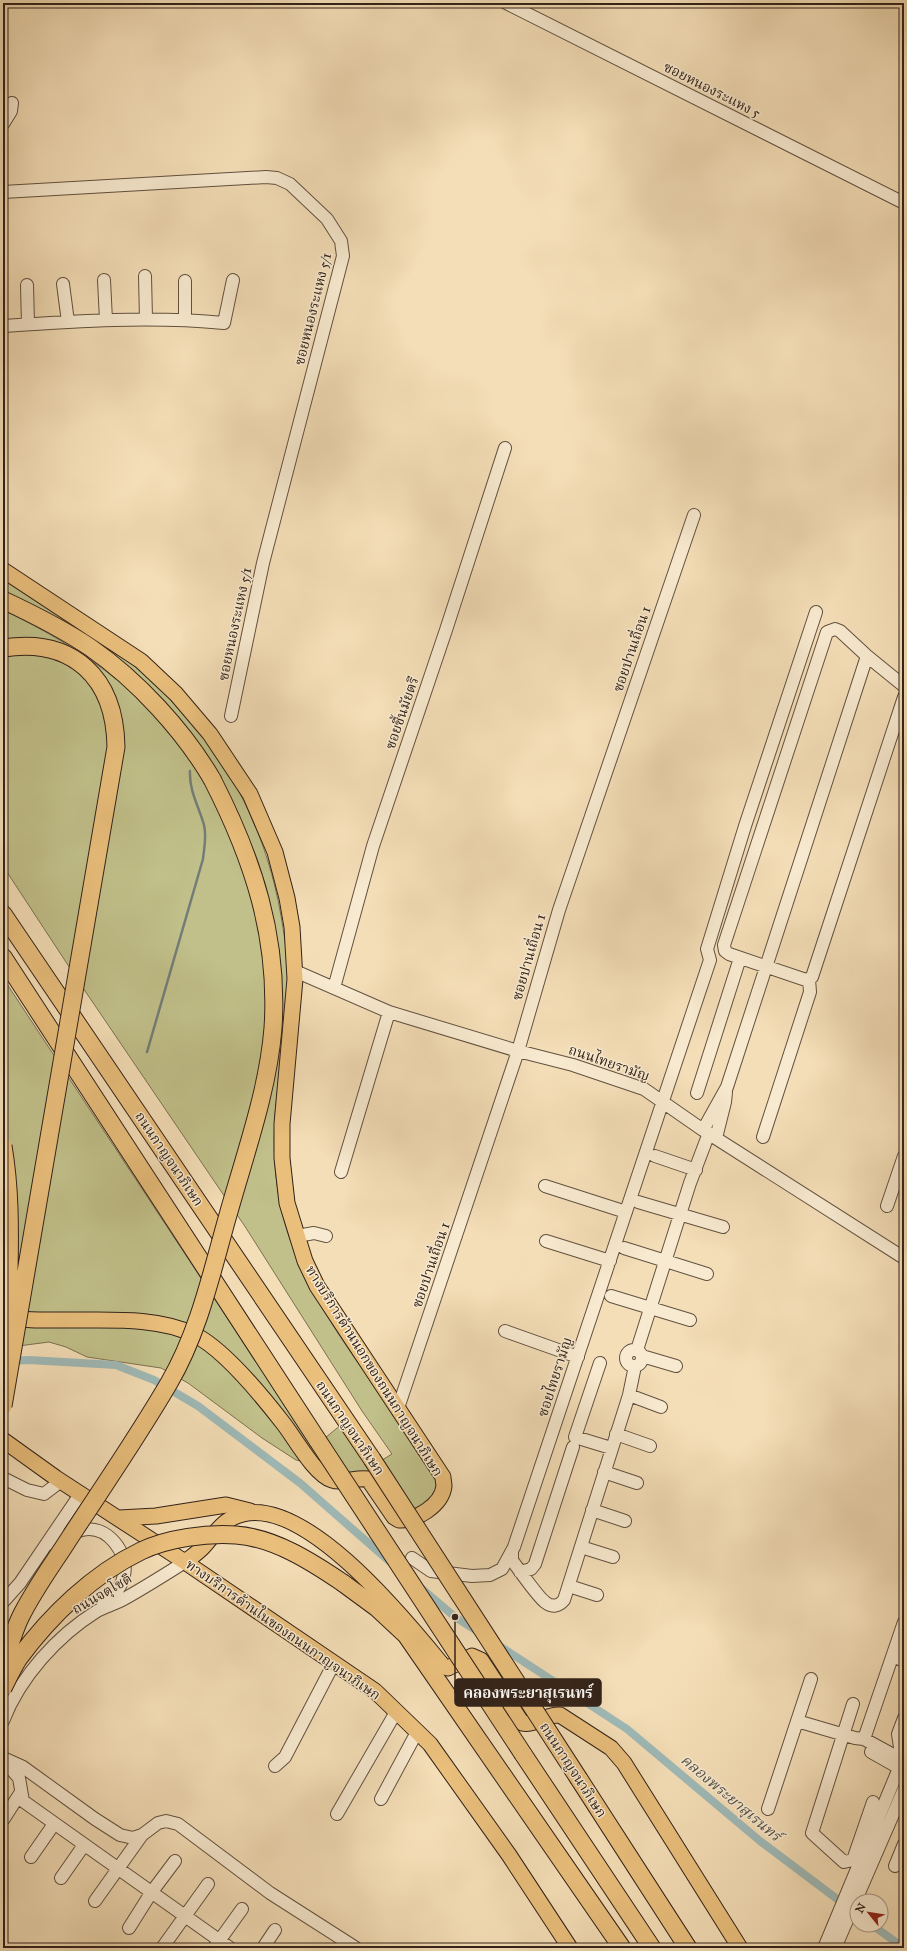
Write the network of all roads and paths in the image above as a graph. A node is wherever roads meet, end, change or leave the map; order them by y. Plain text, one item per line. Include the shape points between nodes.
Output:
1 (506, 3) edge
2 (12, 103) dead end
3 (3, 124) edge
4 (3, 192) edge
5 (904, 203) edge
6 (145, 276) dead end
7 (104, 280) dead end
8 (186, 280) dead end
9 (233, 280) dead end
10 (63, 284) dead end
11 (26, 285) dead end
12 (146, 319) junction
13 (185, 319) junction
14 (106, 320) junction
15 (68, 322) junction
16 (28, 324) junction
17 (3, 326) edge
18 (505, 448) dead end
19 (694, 515) dead end
20 (3, 570) edge
21 (3, 600) edge
22 (816, 612) dead end
23 (3, 648) edge
24 (867, 656) junction
25 (904, 686) edge
26 (904, 697) edge
27 (231, 716) dead end
28 (3, 906) edge
29 (3, 914) edge
30 (14, 931) junction
31 (3, 957) edge
32 (740, 958) junction
33 (766, 966) junction
34 (295, 971) junction
35 (809, 979) junction
36 (334, 988) junction
37 (389, 1012) junction
38 (518, 1051) junction
39 (697, 1093) dead end
40 (663, 1102) junction
41 (712, 1135) junction
42 (763, 1137) dead end
43 (3, 1146) edge
44 (656, 1156) dead end
45 (904, 1156) edge
46 (696, 1170) junction
47 (341, 1172) dead end
48 (545, 1186) dead end
49 (638, 1202) dead end
50 (887, 1206) dead end
51 (626, 1212) junction
52 (680, 1214) junction
53 (723, 1227) dead end
54 (296, 1236) junction
55 (326, 1236) dead end
56 (546, 1241) dead end
57 (624, 1248) dead end
58 (904, 1258) edge
59 (610, 1261) junction
60 (665, 1261) junction
61 (707, 1274) dead end
62 (611, 1296) dead end
63 (651, 1308) junction
64 (3, 1313) edge
65 (690, 1320) dead end
66 (505, 1331) dead end
67 (3, 1353) edge
68 (578, 1357) junction
69 (638, 1357) junction
70 (600, 1364) dead end
71 (676, 1366) dead end
72 (629, 1395) junction
73 (3, 1406) edge
74 (661, 1407) dead end
75 (398, 1408) junction
76 (616, 1434) junction
77 (3, 1440) edge
78 (650, 1446) dead end
79 (573, 1447) dead end
80 (612, 1448) junction
81 (604, 1472) junction
82 (3, 1478) edge
83 (59, 1480) junction
84 (637, 1483) dead end
85 (81, 1494) junction
86 (592, 1510) junction
87 (251, 1512) junction
88 (118, 1518) junction
89 (625, 1521) dead end
90 (48, 1544) junction
91 (581, 1547) junction
92 (512, 1551) junction
93 (613, 1557) dead end
94 (412, 1558) dead end
95 (185, 1562) junction
96 (520, 1572) junction
97 (569, 1586) junction
98 (597, 1595) dead end
99 (3, 1602) edge
100 (98, 1611) junction
101 (904, 1622) edge
102 (892, 1656) junction
103 (904, 1661) edge
104 (3, 1663) edge
105 (334, 1663) junction
106 (810, 1679) dead end
107 (3, 1688) edge
108 (853, 1704) dead end
109 (396, 1712) junction
110 (904, 1718) edge
111 (797, 1720) junction
112 (3, 1721) edge
113 (416, 1732) junction
114 (854, 1737) junction
115 (3, 1759) edge
116 (899, 1763) edge
117 (275, 1766) dead end
118 (21, 1792) junction
119 (903, 1797) edge
120 (381, 1799) dead end
121 (873, 1802) dead end
122 (768, 1809) dead end
123 (338, 1814) dead end
124 (3, 1820) edge
125 (54, 1824) junction
126 (142, 1835) junction
127 (904, 1844) edge
128 (84, 1845) junction
129 (31, 1857) dead end
130 (175, 1861) dead end
131 (867, 1861) junction
132 (895, 1866) dead end
133 (118, 1869) junction
134 (61, 1878) dead end
135 (208, 1884) dead end
136 (151, 1893) junction
137 (95, 1901) dead end
138 (242, 1909) dead end
139 (185, 1916) junction
140 (129, 1928) dead end
141 (275, 1930) dead end
142 (216, 1944) edge
143 (831, 1945) edge
144 (162, 1948) edge
145 (230, 1948) edge
146 (263, 1948) edge
147 (356, 1948) edge
148 (570, 1948) edge
149 (622, 1948) edge
150 (652, 1948) edge
151 (688, 1948) edge
152 (740, 1948) edge

1 - 5 street, ซอยหนองระแหง 5
2 - 3 street via 11,111
4 - 27 street, ซอยหนองระแหง 5/1 via 277,178 290,184 328,219 341,241 343,256 263,563
6 - 12 street
7 - 14 street
8 - 13 street
9 - 13 street via 224,323
10 - 15 street
11 - 16 street
12 - 13 street
12 - 14 street
14 - 15 street
15 - 16 street
16 - 17 street
18 - 36 street, ซอยชื้นมัยตรี via 373,846
19 - 38 street, ซอยปานเถื่อน 1 via 559,910
20 - 34 main road, ทางบริการด้านนอกของถนนกาญจนาภิเษก via 141,661 176,694 210,734 250,794 275,852 292,927
21 - 104 highway, bridge via 91,648 143,691 198,756 234,824 258,889 265,921 273,1028 262,1091 209,1283 189,1341 170,1381 20,1618
22 - 40 street, ซอยไทยรามัญ via 726,886 707,949 710,960
23 - 73 highway, bridge via 39,646 67,655 80,663 102,687 113,715 116,747
24 - 25 street
24 - 32 street via 840,631 835,629 827,632 724,945 729,954
24 - 33 street
26 - 35 street
28 - 30 highway
29 - 30 highway, ถนนกาญจนาภิเษก
30 - 151 highway, ถนนกาญจนาภิเษก, bridge via 372,1459
31 - 150 highway, ถนนกาญจนาภิเษก, bridge
32 - 33 street
32 - 39 street
33 - 35 street
33 - 41 street via 727,1087 725,1102
34 - 36 street, ถนนไทยรามัญ
34 - 54 main road, ทางบริการด้านนอกของถนนกาญจนาภิเษก via 294,1007 282,1124 282,1158 287,1203
35 - 42 street via 810,992
36 - 37 street, ถนนไทยรามัญ
37 - 38 street, ถนนไทยรามัญ
37 - 47 street
38 - 40 street, ถนนไทยรามัญ via 573,1065 644,1089
38 - 75 street, ซอยปานเถื่อน 1
40 - 41 street, ถนนไทยรามัญ
40 - 51 street, ซอยไทยรามัญ
41 - 46 street
41 - 58 street, ถนนไทยรามัญ
43 - 67 highway, bridge via 8,1177 10,1243 9,1302
44 - 46 street
45 - 50 street
46 - 52 street
48 - 51 street
49 - 52 street
51 - 59 street, ซอยไทยรามัญ
52 - 53 street
52 - 60 street
54 - 55 street via 314,1233
54 - 75 main road, ทางบริการด้านนอกของถนนกาญจนาภิเษก via 317,1286
56 - 59 street
57 - 60 street
59 - 68 street, ซอยไทยรามัญ
60 - 61 street
60 - 63 street
62 - 63 street
63 - 65 street
63 - 69 street
64 - 75 main road, ทางบริการด้านนอกของถนนกาญจนาภิเษก via 13,1318 41,1320 146,1322 175,1327 197,1336 222,1355 248,1382 323,1474 331,1480 339,1481 368,1479 394,1517 404,1521 425,1512 438,1500 444,1487 443,1477
66 - 68 street
68 - 92 street, ซอยไทยรามัญ
69 - 71 street
69 - 72 street
70 - 80 street via 575,1437
72 - 74 street
72 - 76 street
76 - 78 street
76 - 80 street
77 - 83 main road, ทางบริการด้านในของถนนกาญจนาภิเษก
79 - 96 street via 535,1564 531,1569
80 - 81 street
81 - 84 street
81 - 86 street
82 - 83 street via 27,1490 44,1494
83 - 85 main road, ทางบริการด้านในของถนนกาญจนาภิเษก
85 - 88 main road, ทางบริการด้านในของถนนกาญจนาภิเษก
85 - 90 street
86 - 89 street
86 - 91 street
87 - 88 main road via 226,1506 156,1516
87 - 95 main road via 234,1517 221,1526 203,1548
87 - 152 main road via 285,1519 322,1541 388,1600 444,1667 448,1668 472,1656 481,1660 522,1723 527,1724 551,1714 560,1715 611,1748 624,1763
88 - 95 main road, ทางบริการด้านในของถนนกาญจนาภิเษก
90 - 99 street
90 - 100 street via 84,1529 100,1532 114,1540 124,1555 124,1575 119,1589
91 - 93 street
91 - 97 street
92 - 94 street, ซอยไทยรามัญ via 502,1569 490,1575 472,1576 431,1571
92 - 96 street via 512,1560
95 - 100 street, ถนนจตุโชติ
95 - 105 main road, ทางบริการด้านในของถนนกาญจนาภิเษก
96 - 97 street via 545,1602 553,1606 561,1604
97 - 98 street
100 - 112 street, ถนนจตุโชติ via 47,1653 24,1682
101 - 102 street
102 - 103 street
102 - 114 street
105 - 109 main road, ทางบริการด้านในของถนนกาญจนาภิเษก via 375,1691
105 - 117 street via 285,1757
106 - 111 street
107 - 149 highway, bridge via 18,1659 78,1593 141,1551 180,1538 237,1535 272,1544 306,1559 344,1583 377,1608 406,1636
108 - 114 street
109 - 113 main road, ทางบริการด้านในของถนนกาญจนาภิเษก
109 - 123 street
110 - 116 street via 898,1734
111 - 114 street
111 - 122 street
113 - 120 street
113 - 148 main road, ทางบริการด้านในของถนนกาญจนาภิเษก via 430,1744 504,1848
114 - 116 street via 868,1750
114 - 121 street via 812,1833 844,1862 853,1860
115 - 118 street via 19,1778
115 - 126 street via 23,1767 120,1835 133,1838
116 - 131 street
118 - 124 street
118 - 125 street via 22,1801
119 - 131 street
125 - 128 street
125 - 129 street
126 - 133 street
126 - 147 street via 158,1823 178,1824 270,1893
127 - 132 street
128 - 133 street
128 - 134 street
130 - 136 street
131 - 143 street
133 - 136 street
133 - 137 street
135 - 139 street
136 - 139 street
136 - 140 street
138 - 142 street
139 - 142 street
139 - 144 street
141 - 146 street
142 - 145 street

